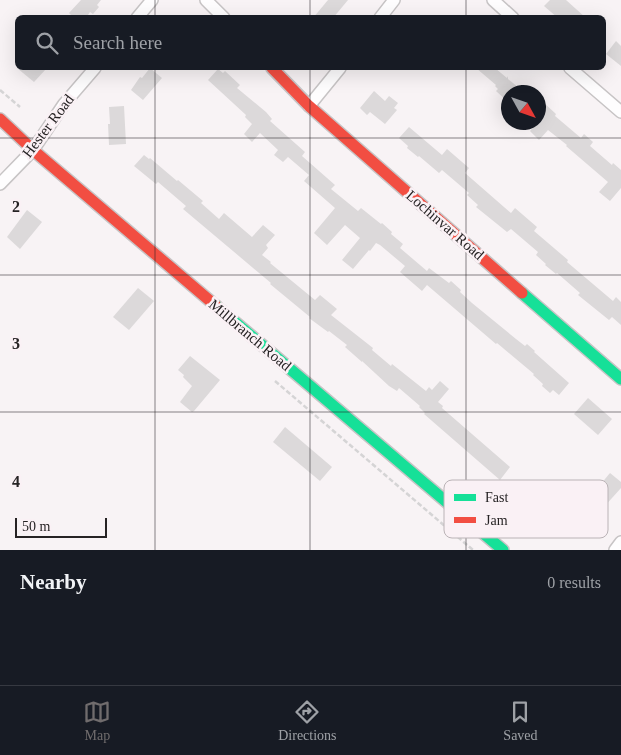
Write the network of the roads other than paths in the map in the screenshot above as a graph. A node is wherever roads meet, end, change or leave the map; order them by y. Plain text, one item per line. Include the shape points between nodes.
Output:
1 (152, 0) edge
2 (206, 0) edge
3 (394, 0) edge
4 (493, 0) edge
5 (140, 15) edge
6 (221, 15) edge
7 (382, 15) edge
8 (510, 15) edge
9 (93, 70) edge
10 (274, 70) edge
11 (338, 70) edge
12 (572, 70) edge
13 (310, 106) junction
14 (621, 112) edge
15 (0, 119) edge
16 (33, 150) junction
17 (0, 184) edge
18 (621, 379) edge
19 (444, 501) edge
20 (488, 538) edge
21 (621, 542) edge
22 (502, 550) edge
23 (615, 550) edge

1 - 5 street
2 - 6 street
3 - 7 street
4 - 8 street
9 - 16 street, Hester Road via 64,104
10 - 13 main road, Lochinvar Road
11 - 13 street
12 - 14 street
13 - 18 main road, Lochinvar Road
15 - 16 main road, Millbranch Road
16 - 17 street, Hester Road
16 - 19 main road, Millbranch Road
20 - 22 main road, Millbranch Road
21 - 23 street

